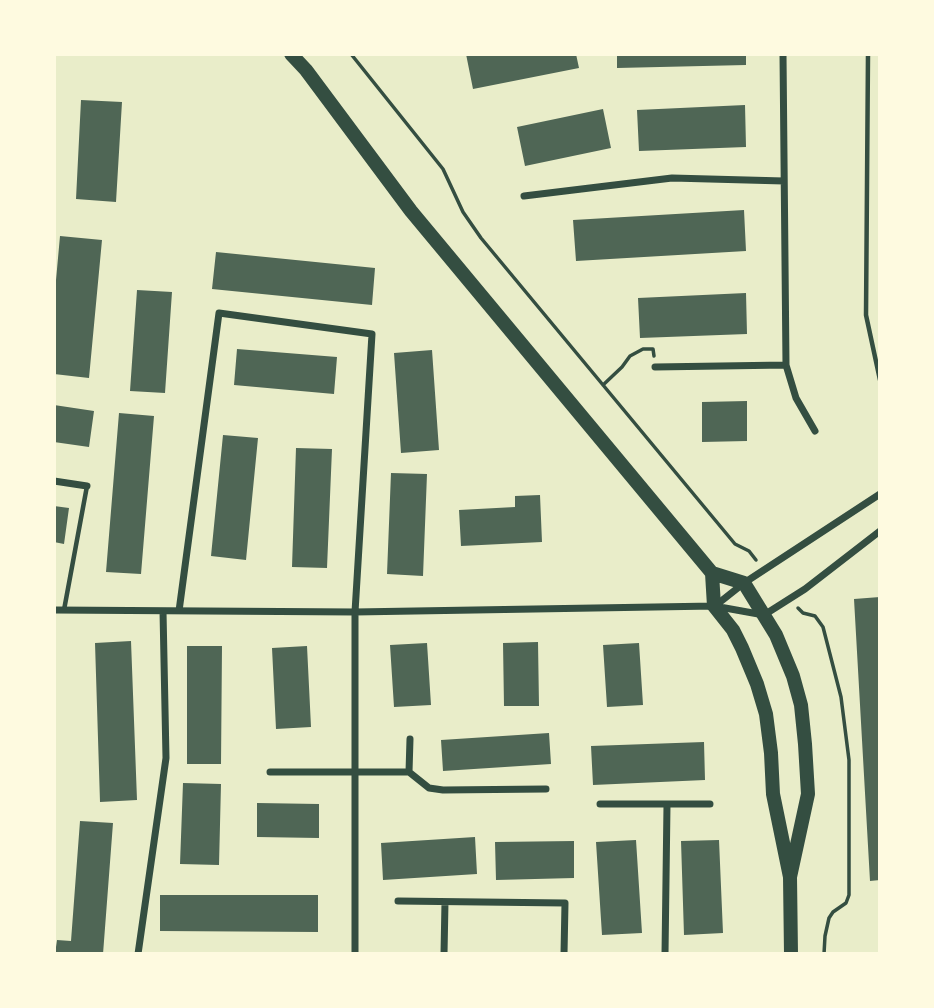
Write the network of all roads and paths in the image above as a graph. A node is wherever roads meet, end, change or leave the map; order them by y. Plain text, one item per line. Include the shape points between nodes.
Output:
1 (291, 54) edge
2 (782, 54) edge
3 (868, 54) edge
4 (784, 181) junction
5 (524, 196) dead end
6 (786, 365) junction
7 (655, 367) joint
8 (880, 380) edge
9 (603, 385) dead end
10 (816, 431) dead end
11 (54, 481) edge
12 (87, 486) joint
13 (880, 494) edge
14 (880, 531) edge
15 (712, 573) junction
16 (744, 583) junction
17 (714, 606) junction
18 (54, 610) edge
19 (64, 610) junction
20 (163, 611) junction
21 (179, 611) junction
22 (355, 612) junction
23 (764, 615) junction
24 (410, 739) dead end
25 (270, 772) dead end
26 (354, 772) junction
27 (409, 772) junction
28 (546, 789) dead end
29 (600, 804) dead end
30 (667, 804) junction
31 (710, 804) dead end
32 (790, 877) junction
33 (398, 901) dead end
34 (445, 902) junction
35 (138, 954) edge
36 (355, 954) edge
37 (444, 954) edge
38 (564, 954) edge
39 (664, 954) edge
40 (791, 954) edge

1 - 15 main road via 411,211
2 - 4 street
3 - 8 lane via 866,315
4 - 5 street via 672,178
4 - 6 street
6 - 7 street
6 - 10 street via 796,398
7 - 9 path via 653,349 643,349
11 - 12 street
12 - 19 lane
13 - 16 street
14 - 23 street
15 - 16 main road
15 - 17 main road
16 - 17 street
16 - 23 main road
17 - 22 street
17 - 23 street
17 - 32 main road via 742,648 766,714 773,794
18 - 19 street
19 - 20 street
20 - 21 street
20 - 35 street via 166,758
21 - 22 street
21 - 22 street via 219,313 372,334
22 - 26 street
23 - 32 main road via 793,676 805,744 808,794
24 - 27 street
25 - 26 street
26 - 27 street
26 - 36 street
27 - 28 street via 429,788 443,790
29 - 30 street
30 - 31 street
30 - 39 street
32 - 40 main road
33 - 34 street
34 - 37 street
34 - 38 street via 565,903

